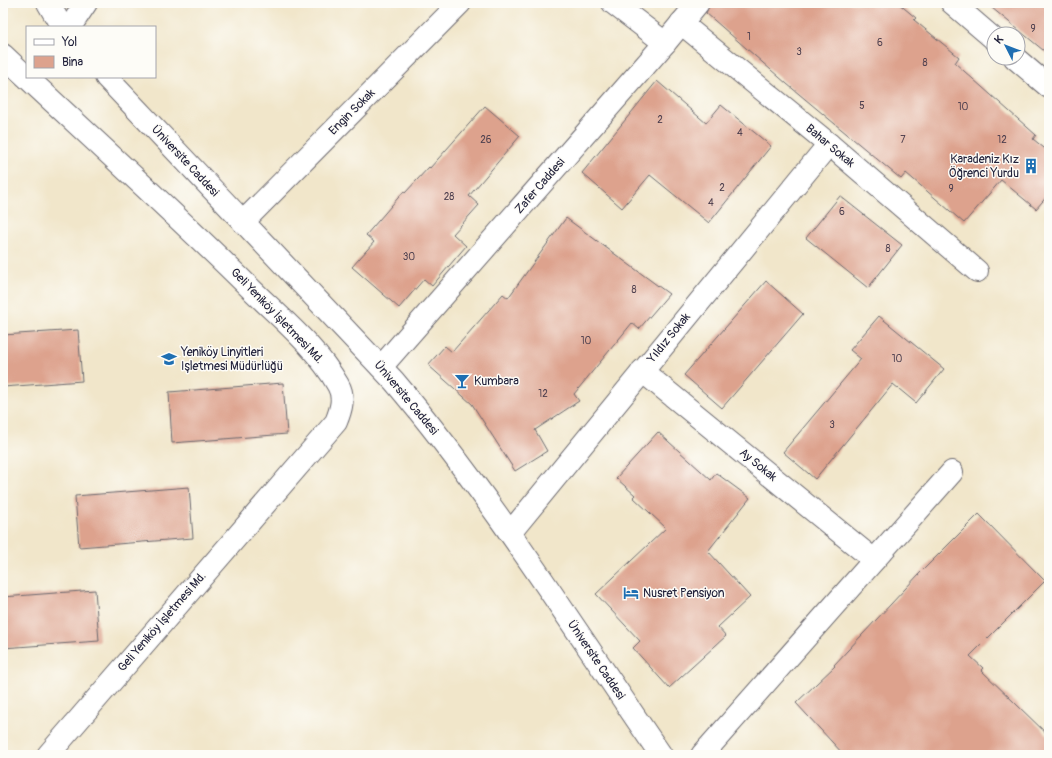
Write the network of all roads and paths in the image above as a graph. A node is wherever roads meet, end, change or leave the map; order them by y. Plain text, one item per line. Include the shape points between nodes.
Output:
1 (48, 3) edge
2 (86, 3) edge
3 (460, 3) edge
4 (613, 3) edge
5 (698, 3) edge
6 (952, 3) edge
7 (681, 23) junction
8 (61, 26) edge
9 (71, 26) edge
10 (986, 32) edge
11 (665, 43) junction
12 (3, 55) edge
13 (1024, 66) edge
14 (26, 76) edge
15 (28, 78) edge
16 (107, 78) edge
17 (1049, 87) edge
18 (829, 144) junction
19 (243, 222) junction
20 (977, 272) dead end
21 (380, 367) junction
22 (642, 371) junction
23 (952, 472) dead end
24 (510, 533) junction
25 (874, 560) junction
26 (48, 755) edge
27 (661, 755) edge
28 (702, 755) edge

1 - 8 street
2 - 9 street
3 - 19 street, Engin Sokak
4 - 11 street
5 - 7 street, Zafer Caddesi
6 - 10 street
7 - 11 street, Zafer Caddesi
7 - 18 street, Bahar Sokak
11 - 21 street, Zafer Caddesi
12 - 14 street, Geli Yeniköy İşletmesi Md.
13 - 17 street
15 - 26 street, Geli Yeniköy İşletmesi Md. via 215,253 315,353 339,386 342,398 341,411 336,422
16 - 19 street, Üniversite Caddesi
18 - 20 street, Bahar Sokak
18 - 22 street, Yıldız Sokak
19 - 21 street, Üniversite Caddesi
21 - 24 street, Üniversite Caddesi via 427,420
22 - 24 street, Yıldız Sokak
22 - 25 street, Ay Sokak
23 - 25 street
24 - 27 street, Üniversite Caddesi
25 - 28 street

